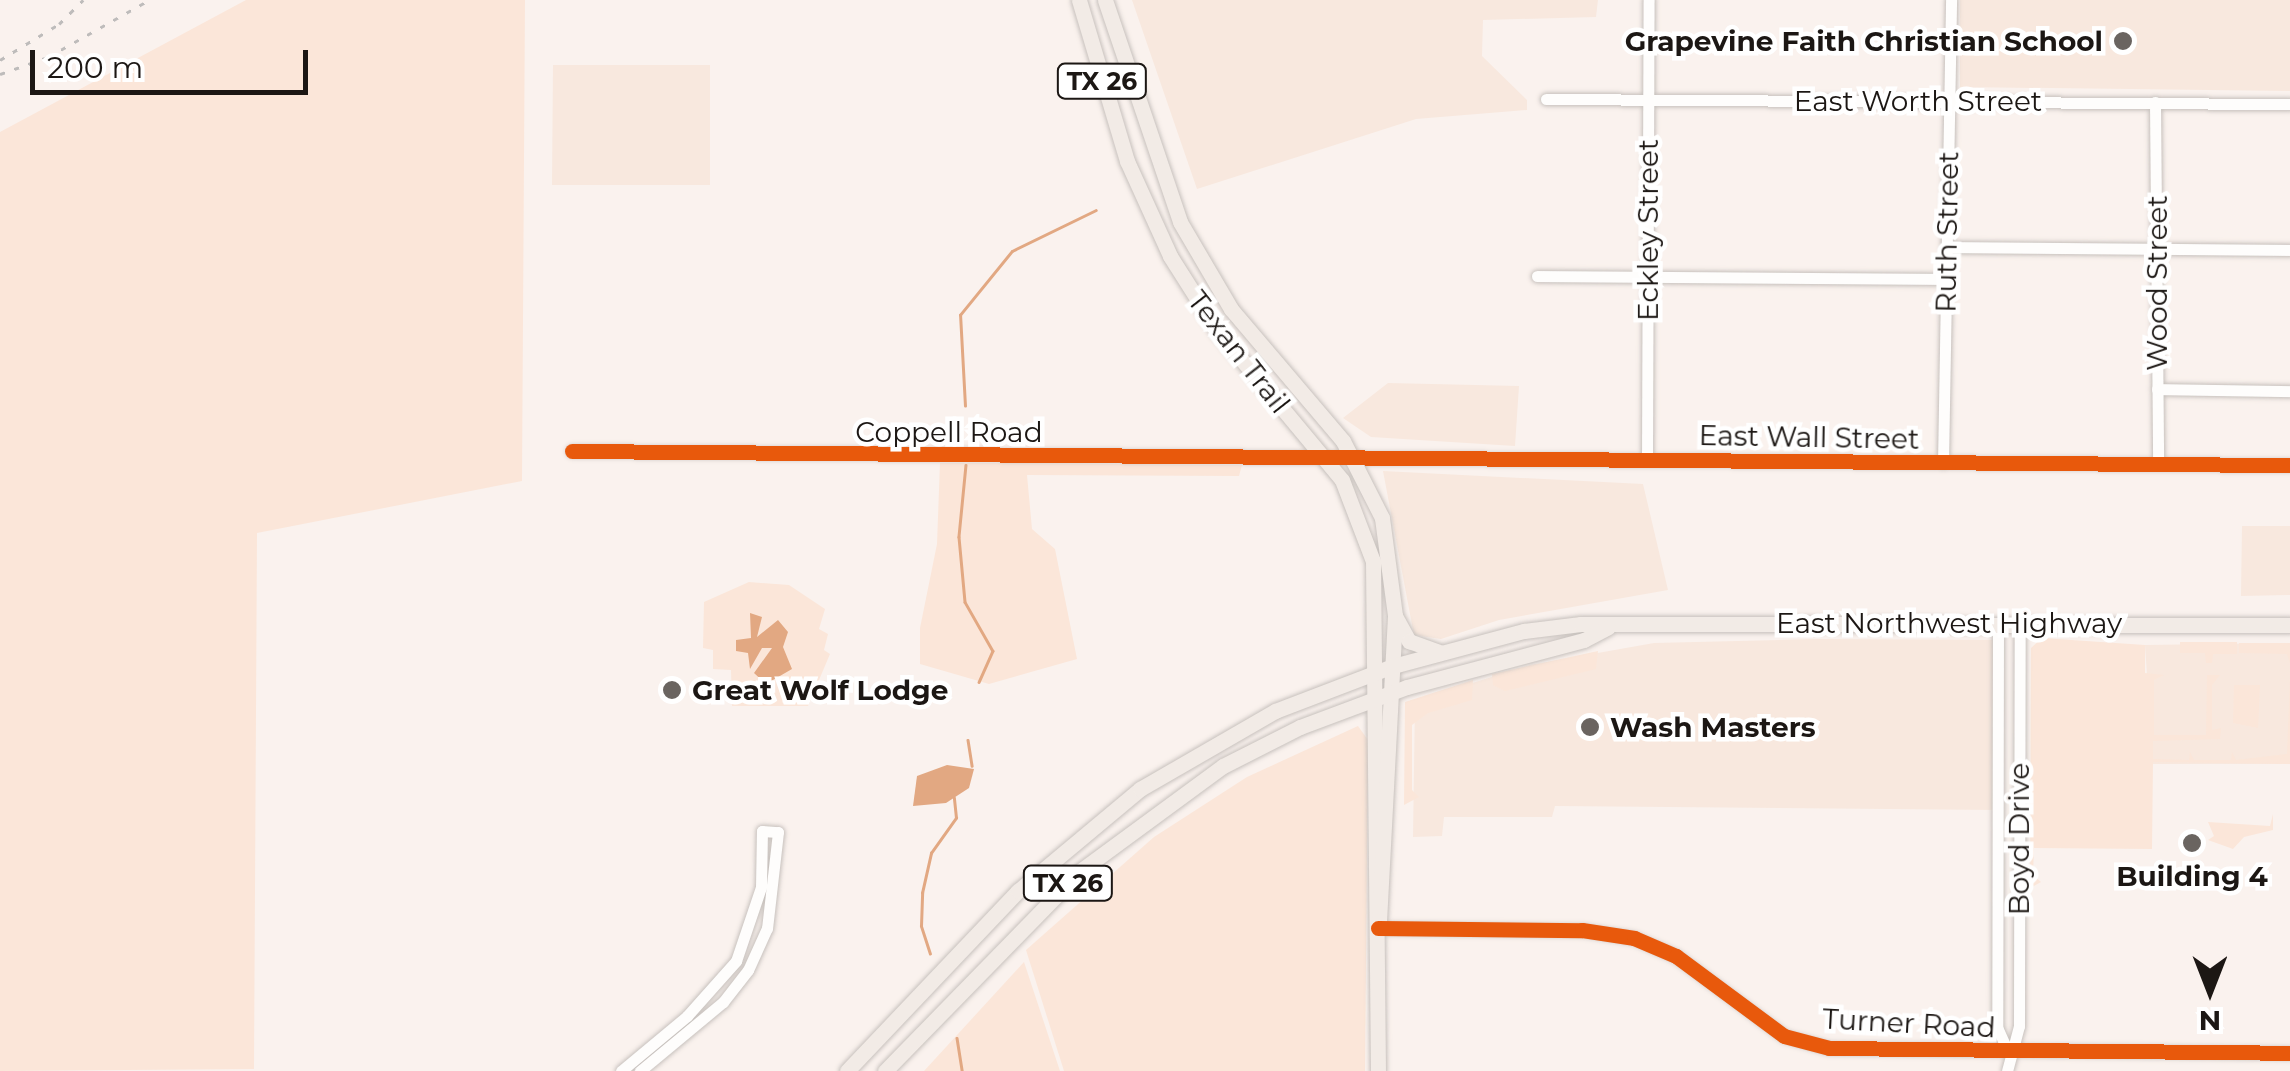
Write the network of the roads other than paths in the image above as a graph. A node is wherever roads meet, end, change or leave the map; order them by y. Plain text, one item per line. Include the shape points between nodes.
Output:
1 (1079, 0) edge
2 (1105, 0) edge
3 (1649, 0) edge
4 (1950, 0) edge
5 (1546, 99) dead end
6 (1648, 100) junction
7 (1950, 101) junction
8 (2156, 102) junction
9 (2290, 104) edge
10 (1180, 222) junction
11 (1159, 233) junction
12 (1947, 246) junction
13 (2156, 249) junction
14 (2290, 250) edge
15 (1537, 276) dead end
16 (1648, 279) junction
17 (1946, 279) junction
18 (2157, 390) junction
19 (2290, 391) edge
20 (572, 451) dead end
21 (1326, 458) junction
22 (1353, 458) junction
23 (1647, 460) junction
24 (1944, 463) junction
25 (2158, 464) junction
26 (2290, 465) edge
27 (1395, 616) junction
28 (1998, 622) junction
29 (2020, 622) junction
30 (2290, 624) edge
31 (1608, 626) junction
32 (1374, 642) junction
33 (1444, 652) junction
34 (1393, 666) junction
35 (1374, 673) junction
36 (1326, 690) junction
37 (1391, 693) junction
38 (1374, 700) junction
39 (1320, 719) junction
40 (1374, 731) junction
41 (2019, 895) junction
42 (1997, 905) junction
43 (2018, 915) junction
44 (1378, 928) junction
45 (877, 1041) junction
46 (2008, 1052) junction
47 (2290, 1053) edge
48 (890, 1065) edge
49 (621, 1071) edge
50 (640, 1071) edge
51 (847, 1071) edge
52 (1378, 1071) edge
53 (2007, 1071) edge

1 - 11 main road, Texan Trail / TX 26 via 1128,161
2 - 10 main road, Texan Trail / TX 26
3 - 6 street, Eckley Street
4 - 7 street, Ruth Street
5 - 6 street, East Worth Street
6 - 7 street, East Worth Street
6 - 16 street, Eckley Street
7 - 8 street, East Worth Street
7 - 12 street, Ruth Street
8 - 9 street, East Worth Street
8 - 13 street, Wood Street
10 - 11 main road
10 - 22 main road, Texan Trail / TX 26 via 1231,309
11 - 21 main road, Texan Trail / TX 26 via 1218,330
12 - 13 street
12 - 17 street, Ruth Street
13 - 14 street
13 - 18 street, Wood Street
15 - 16 street
16 - 17 street
16 - 23 street, Eckley Street
17 - 24 street, Ruth Street
18 - 19 street
18 - 25 street, Wood Street
20 - 21 street, Coppell Road
21 - 22 street, East Wall Street
21 - 32 main road, Texan Trail / TX 26 via 1346,488 1373,561
22 - 23 street, East Wall Street
22 - 27 main road, Texan Trail / TX 26 via 1382,518
23 - 24 street, East Wall Street
24 - 25 street, East Wall Street
25 - 26 street, East Wall Street
27 - 33 main road via 1409,641
27 - 34 main road, Texan Trail / TX 26
28 - 29 main road, East Northwest Highway
28 - 31 main road, East Northwest Highway
28 - 42 street, Boyd Drive
29 - 30 main road, East Northwest Highway
29 - 41 street, Boyd Drive
31 - 33 main road, East Northwest Highway via 1524,631
31 - 37 main road, East Northwest Highway via 1584,640
32 - 35 main road, Texan Trail
32 - 36 main road, TX 26 via 1360,665
33 - 34 main road, East Northwest Highway
34 - 35 main road, TX 26
34 - 37 main road, Texan Trail / TX 26
35 - 36 main road, TX 26
35 - 38 main road, Texan Trail
36 - 45 main road, TX 26 via 1185,761 1104,817 1018,891
37 - 38 main road, TX 26
37 - 44 main road, Texan Trail via 1388,847
38 - 39 main road, TX 26
38 - 40 main road, Texan Trail
39 - 40 main road via 1360,719
39 - 48 main road, TX 26 via 1224,766 1098,856
40 - 44 main road, Texan Trail
41 - 42 street
41 - 43 street, Boyd Drive
42 - 43 street
42 - 46 street, Boyd Drive via 1998,1027
43 - 46 street, Boyd Drive via 2018,1026
44 - 46 street, Turner Road via 1604,932 1676,956 1748,1012 1806,1043
44 - 52 main road
45 - 48 main road
45 - 51 main road, TX 26
46 - 47 street, Turner Road
46 - 53 street, Boyd Drive
49 - 50 street via 687,1016 736,961 762,887 762,831 778,832 767,928 748,970 723,1002

